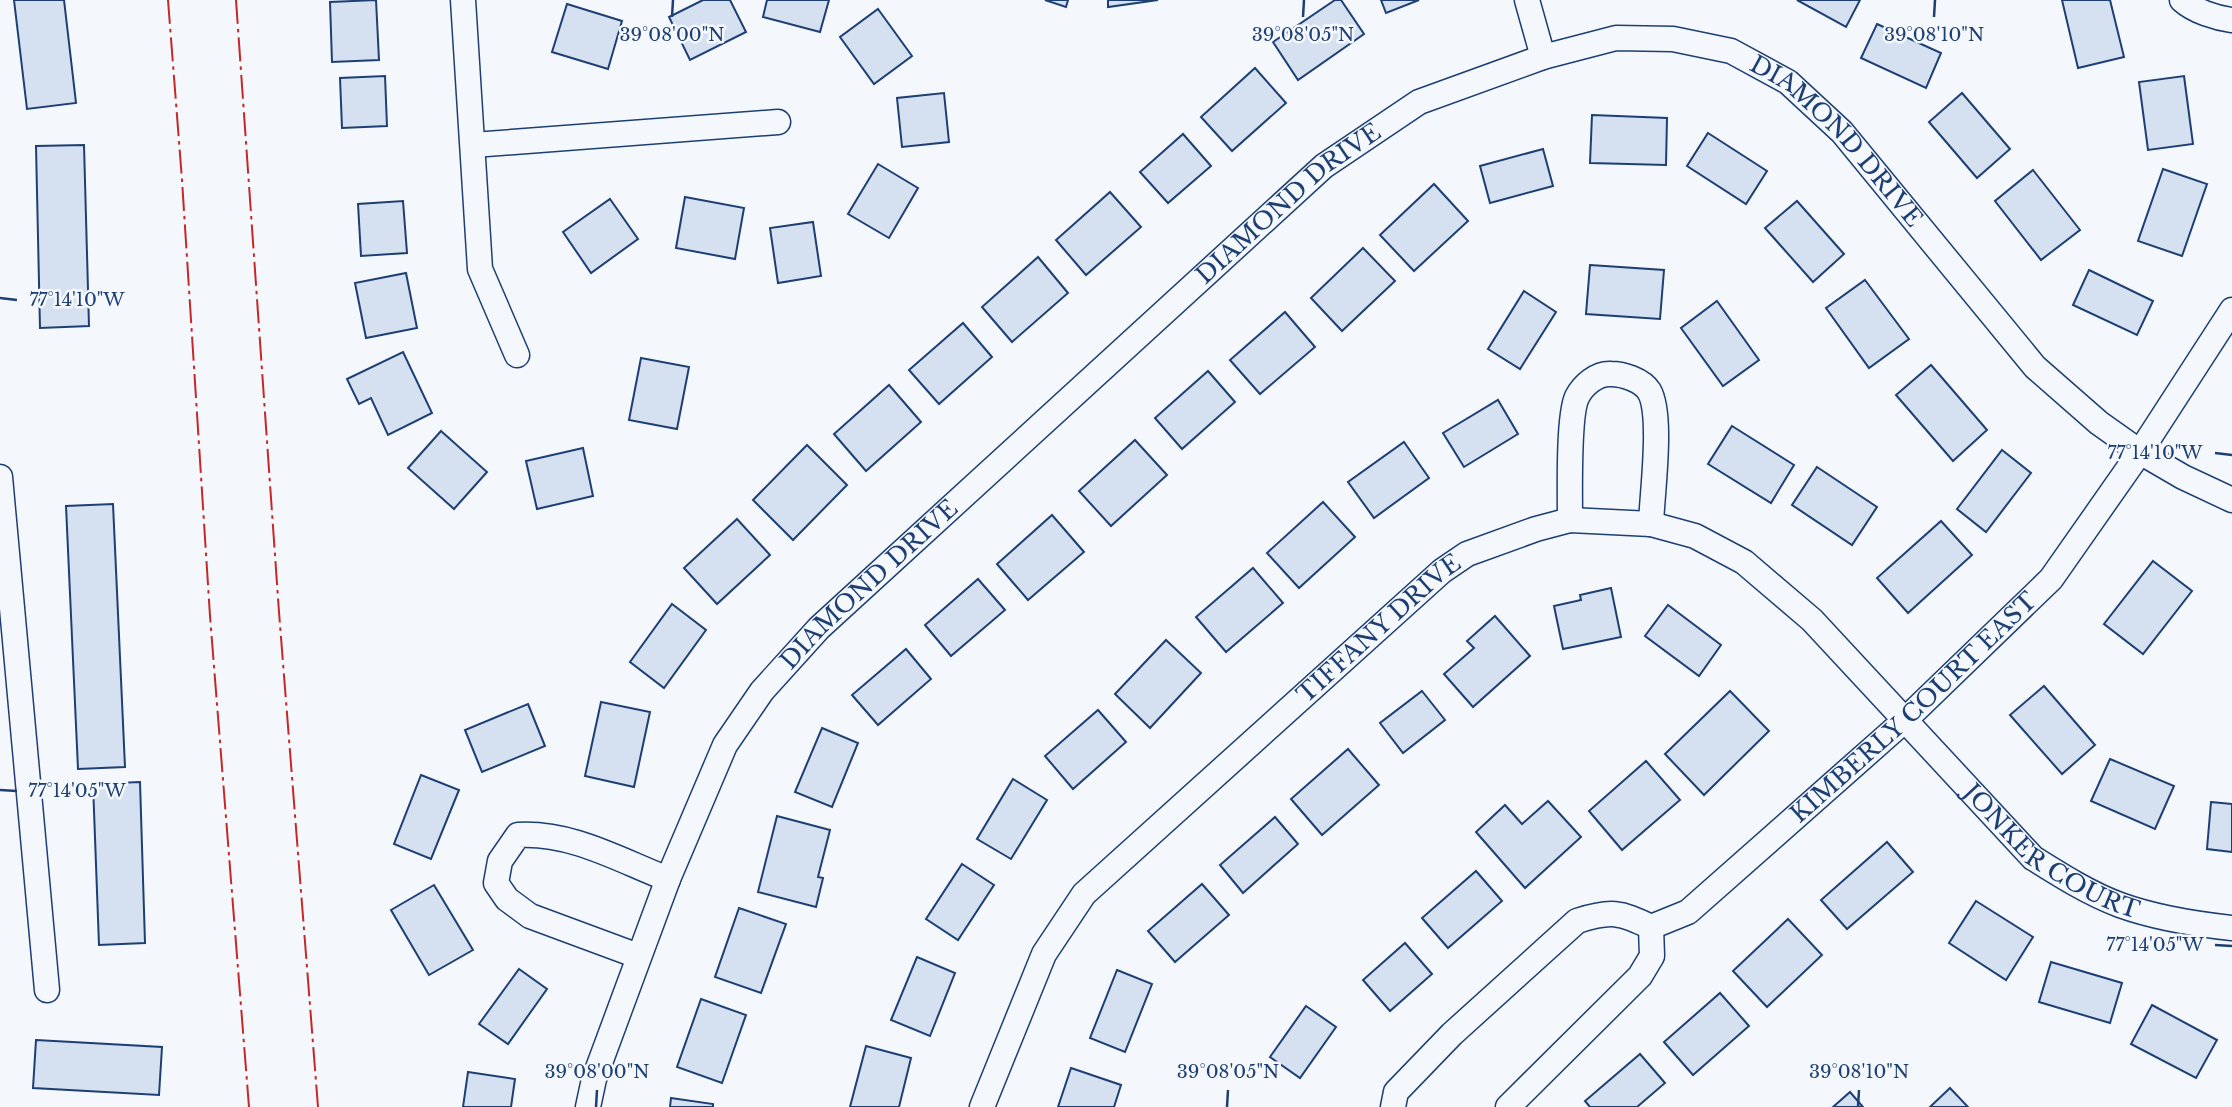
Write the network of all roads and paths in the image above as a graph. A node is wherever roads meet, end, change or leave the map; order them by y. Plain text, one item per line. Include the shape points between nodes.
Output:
1 (463, 0) edge
2 (1527, 0) edge
3 (2182, 0) edge
4 (2232, 20) edge
5 (1543, 57) junction
6 (778, 122) dead end
7 (473, 145) junction
8 (2232, 310) edge
9 (517, 355) dead end
10 (2140, 452) junction
11 (0, 477) edge
12 (2232, 500) edge
13 (1570, 520) junction
14 (1651, 524) junction
15 (1904, 721) junction
16 (668, 879) junction
17 (1651, 927) junction
18 (2232, 929) edge
19 (638, 956) junction
20 (47, 990) dead end
21 (588, 1107) edge
22 (982, 1107) edge
23 (1393, 1107) edge
24 (1508, 1107) edge

1 - 7 street
2 - 5 street
3 - 4 street
5 - 10 street, DIAMOND DRIVE via 1616,38 1673,39 1731,51 1788,82 1842,132 2035,367
5 - 16 street, DIAMOND DRIVE via 1419,102 1324,166 819,628 762,691 726,745
6 - 7 street
7 - 9 street via 480,269
8 - 10 street, KIMBERLY COURT EAST
10 - 12 street, DIAMOND DRIVE
10 - 15 street, KIMBERLY COURT EAST via 2051,579
11 - 20 street
13 - 14 street, TIFFANY DRIVE
13 - 14 street via 1576,398 1587,383 1608,373 1630,377 1648,390 1656,415
13 - 22 street, TIFFANY DRIVE via 1467,554 1441,571 1084,894 1044,954
14 - 15 street, TIFFANY DRIVE via 1695,536 1744,562 1812,620
15 - 17 street, KIMBERLY COURT EAST via 1688,912
15 - 18 street, JONKER COURT via 2043,864 2118,905 2184,923
16 - 19 street, DIAMOND DRIVE
16 - 19 street via 571,840 538,834 518,835 500,862 496,883 507,899 530,916
17 - 23 street via 1625,914 1600,913 1577,921 1452,1034 1396,1092
17 - 24 street via 1652,956 1640,976
19 - 21 street, DIAMOND DRIVE

